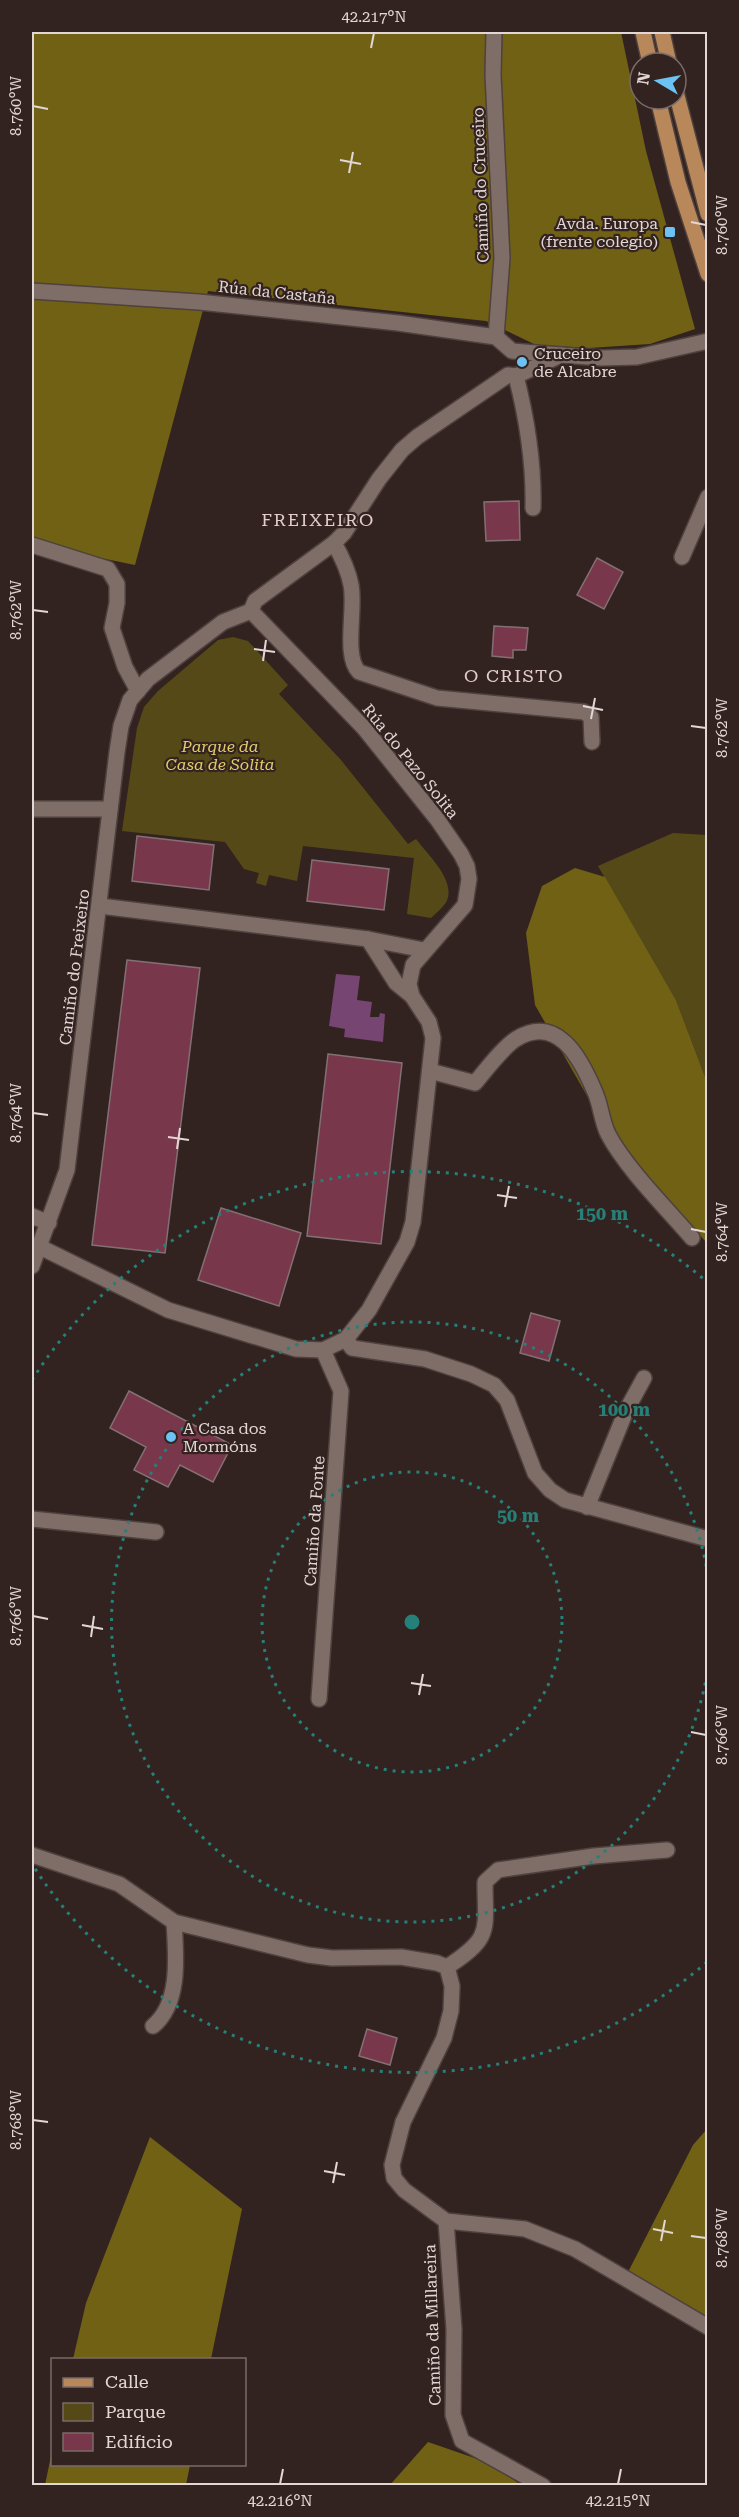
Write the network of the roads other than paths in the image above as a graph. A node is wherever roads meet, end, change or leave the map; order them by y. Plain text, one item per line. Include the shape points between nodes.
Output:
1 (494, 32) edge
2 (643, 32) edge
3 (662, 32) edge
4 (647, 51) edge
5 (666, 51) edge
6 (661, 111) edge
7 (681, 111) edge
8 (708, 214) edge
9 (708, 274) edge
10 (32, 291) edge
11 (496, 337) junction
12 (708, 341) edge
13 (512, 351) junction
14 (561, 355) junction
15 (512, 376) junction
16 (708, 497) edge
17 (533, 508) dead end
18 (334, 543) junction
19 (32, 545) edge
20 (682, 557) dead end
21 (251, 611) junction
22 (138, 691) junction
23 (592, 742) dead end
24 (32, 808) edge
25 (110, 809) junction
26 (100, 906) junction
27 (369, 939) junction
28 (424, 950) junction
29 (412, 996) junction
30 (430, 1071) junction
31 (32, 1216) edge
32 (49, 1223) junction
33 (692, 1238) dead end
34 (40, 1247) junction
35 (32, 1266) edge
36 (346, 1339) junction
37 (323, 1350) junction
38 (644, 1378) dead end
39 (587, 1507) junction
40 (32, 1519) edge
41 (156, 1532) dead end
42 (708, 1539) edge
43 (319, 1699) dead end
44 (667, 1850) dead end
45 (32, 1855) edge
46 (174, 1922) junction
47 (447, 1966) junction
48 (153, 2026) dead end
49 (446, 2221) junction
50 (708, 2327) edge
51 (543, 2486) edge

1 - 11 street, Camiño do Cruceiro via 502,258
2 - 4 main road
3 - 5 main road
6 - 9 main road via 678,182
7 - 8 main road
10 - 11 street, Rúa da Castaña via 199,302
11 - 13 street
12 - 14 street via 637,357
13 - 14 street
13 - 15 street via 507,362
14 - 15 street, Camiño do Freixeiro
15 - 17 street via 529,436
15 - 18 street, Camiño do Freixeiro via 402,450
16 - 20 street
18 - 21 street, Camiño do Freixeiro via 255,601
18 - 23 street via 346,562 352,588 352,660 359,672 437,698 584,712 591,717
19 - 22 street via 108,569 117,584 111,628
21 - 22 street, Camiño do Freixeiro via 223,622 148,679
21 - 28 street, Rúa do Pazo Solita via 364,728 461,854 469,879 465,905
22 - 25 street, Camiño do Freixeiro via 130,700 121,726
24 - 25 street
25 - 26 street, Camiño do Freixeiro
26 - 27 street
26 - 32 street, Camiño do Freixeiro via 67,1170
27 - 28 street
27 - 29 street via 396,982
28 - 29 street, Rúa do Pazo Solita via 413,965 409,984
29 - 30 street via 429,1022 433,1038
30 - 33 street via 475,1083 514,1040 536,1030 556,1034 570,1048 595,1091 608,1134
30 - 36 street via 413,1222 407,1242 369,1310
31 - 32 street
32 - 34 street, Camiño do Freixeiro
34 - 35 street, Camiño do Freixeiro
34 - 37 street via 168,1310 296,1349
36 - 37 street
36 - 39 street via 352,1348 425,1359 494,1385 507,1400 536,1473 565,1500
37 - 43 street, Camiño da Fonte via 341,1391
38 - 39 street
39 - 42 street
40 - 41 street
44 - 47 street via 498,1870 485,1882 484,1934 465,1955
45 - 46 street via 119,1884
46 - 47 street via 309,1955 401,1957
46 - 48 street via 176,1968 170,2003 162,2019
47 - 49 street, Camiño da Millareira via 452,1986 451,2011 444,2038 403,2122 392,2165 394,2178 404,2190
49 - 50 street, Camiño da Millareira via 525,2229 575,2249
49 - 51 street, Camiño da Millareira via 454,2329 453,2415 462,2440

